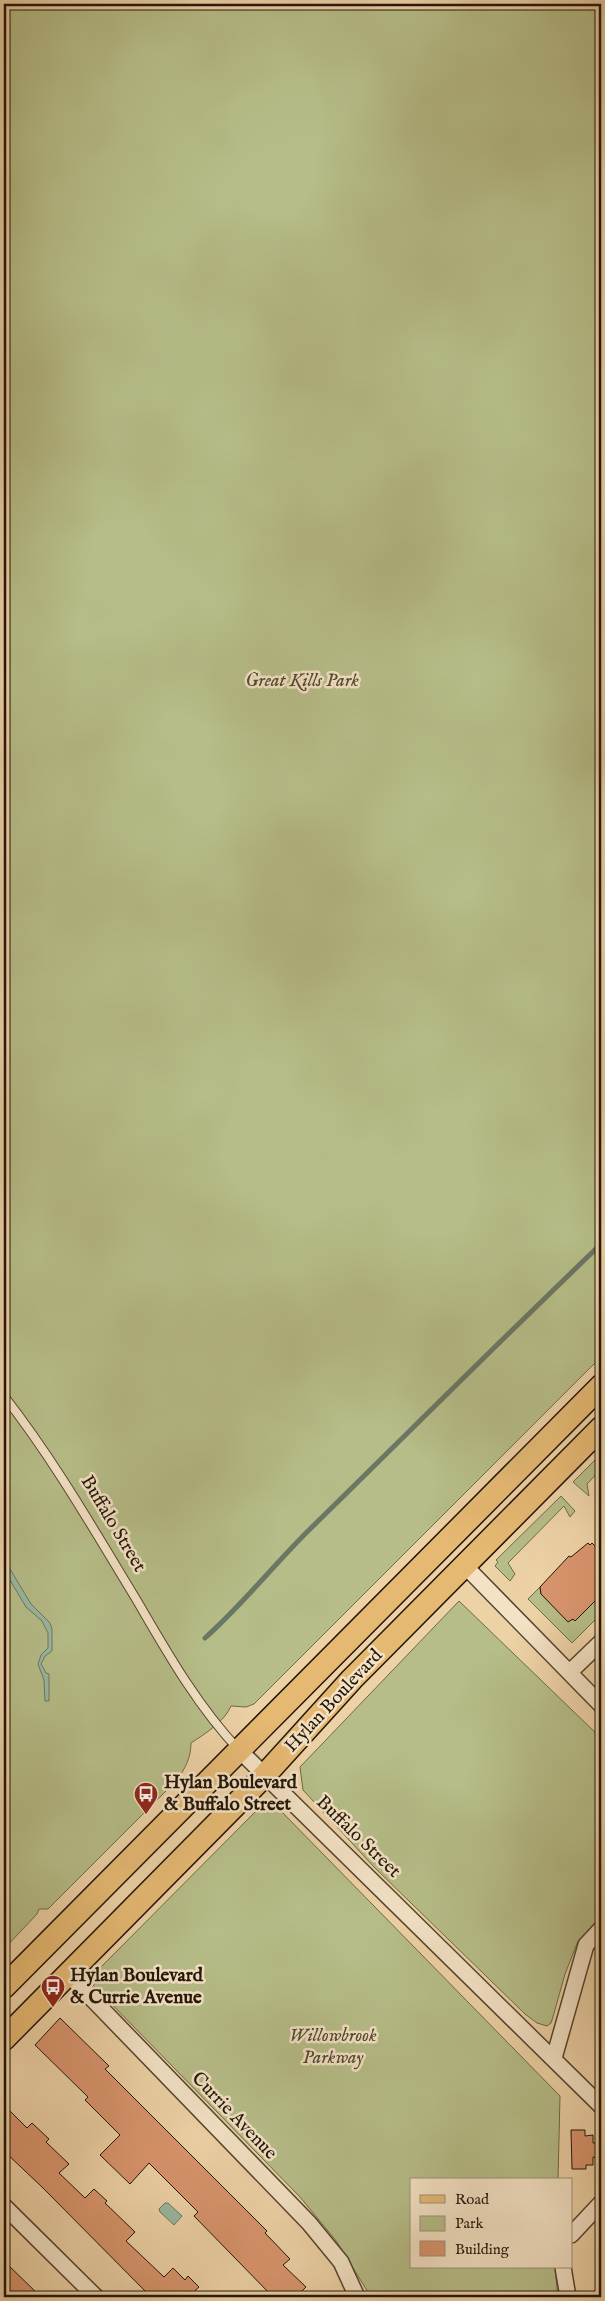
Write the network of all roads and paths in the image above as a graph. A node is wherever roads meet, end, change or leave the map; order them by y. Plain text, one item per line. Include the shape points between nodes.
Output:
1 (601, 1386) edge
2 (4, 1396) edge
3 (601, 1428) edge
4 (465, 1566) junction
5 (601, 1642) edge
6 (570, 1672) junction
7 (601, 1704) edge
8 (238, 1749) junction
9 (265, 1775) junction
10 (601, 1929) edge
11 (68, 1974) junction
12 (4, 1987) edge
13 (4, 2039) edge
14 (554, 2058) junction
15 (601, 2106) edge
16 (601, 2203) edge
17 (4, 2206) edge
18 (572, 2234) edge
19 (563, 2268) edge
20 (96, 2297) edge
21 (356, 2297) edge
22 (568, 2297) edge

1 - 8 main road, Hylan Boulevard
2 - 8 lane, Buffalo Street via 76,1498 186,1683 215,1724
3 - 4 main road, Hylan Boulevard
4 - 6 street
4 - 9 main road, Hylan Boulevard via 352,1679
5 - 6 street
6 - 7 street
8 - 9 street, Buffalo Street
8 - 12 main road, Hylan Boulevard
9 - 11 main road, Hylan Boulevard
9 - 14 street, Buffalo Street
10 - 14 street via 586,1945
11 - 13 main road, Hylan Boulevard
11 - 21 street, Currie Avenue via 309,2223 341,2262
14 - 15 street, Buffalo Street
16 - 18 street
17 - 20 street
19 - 22 street

